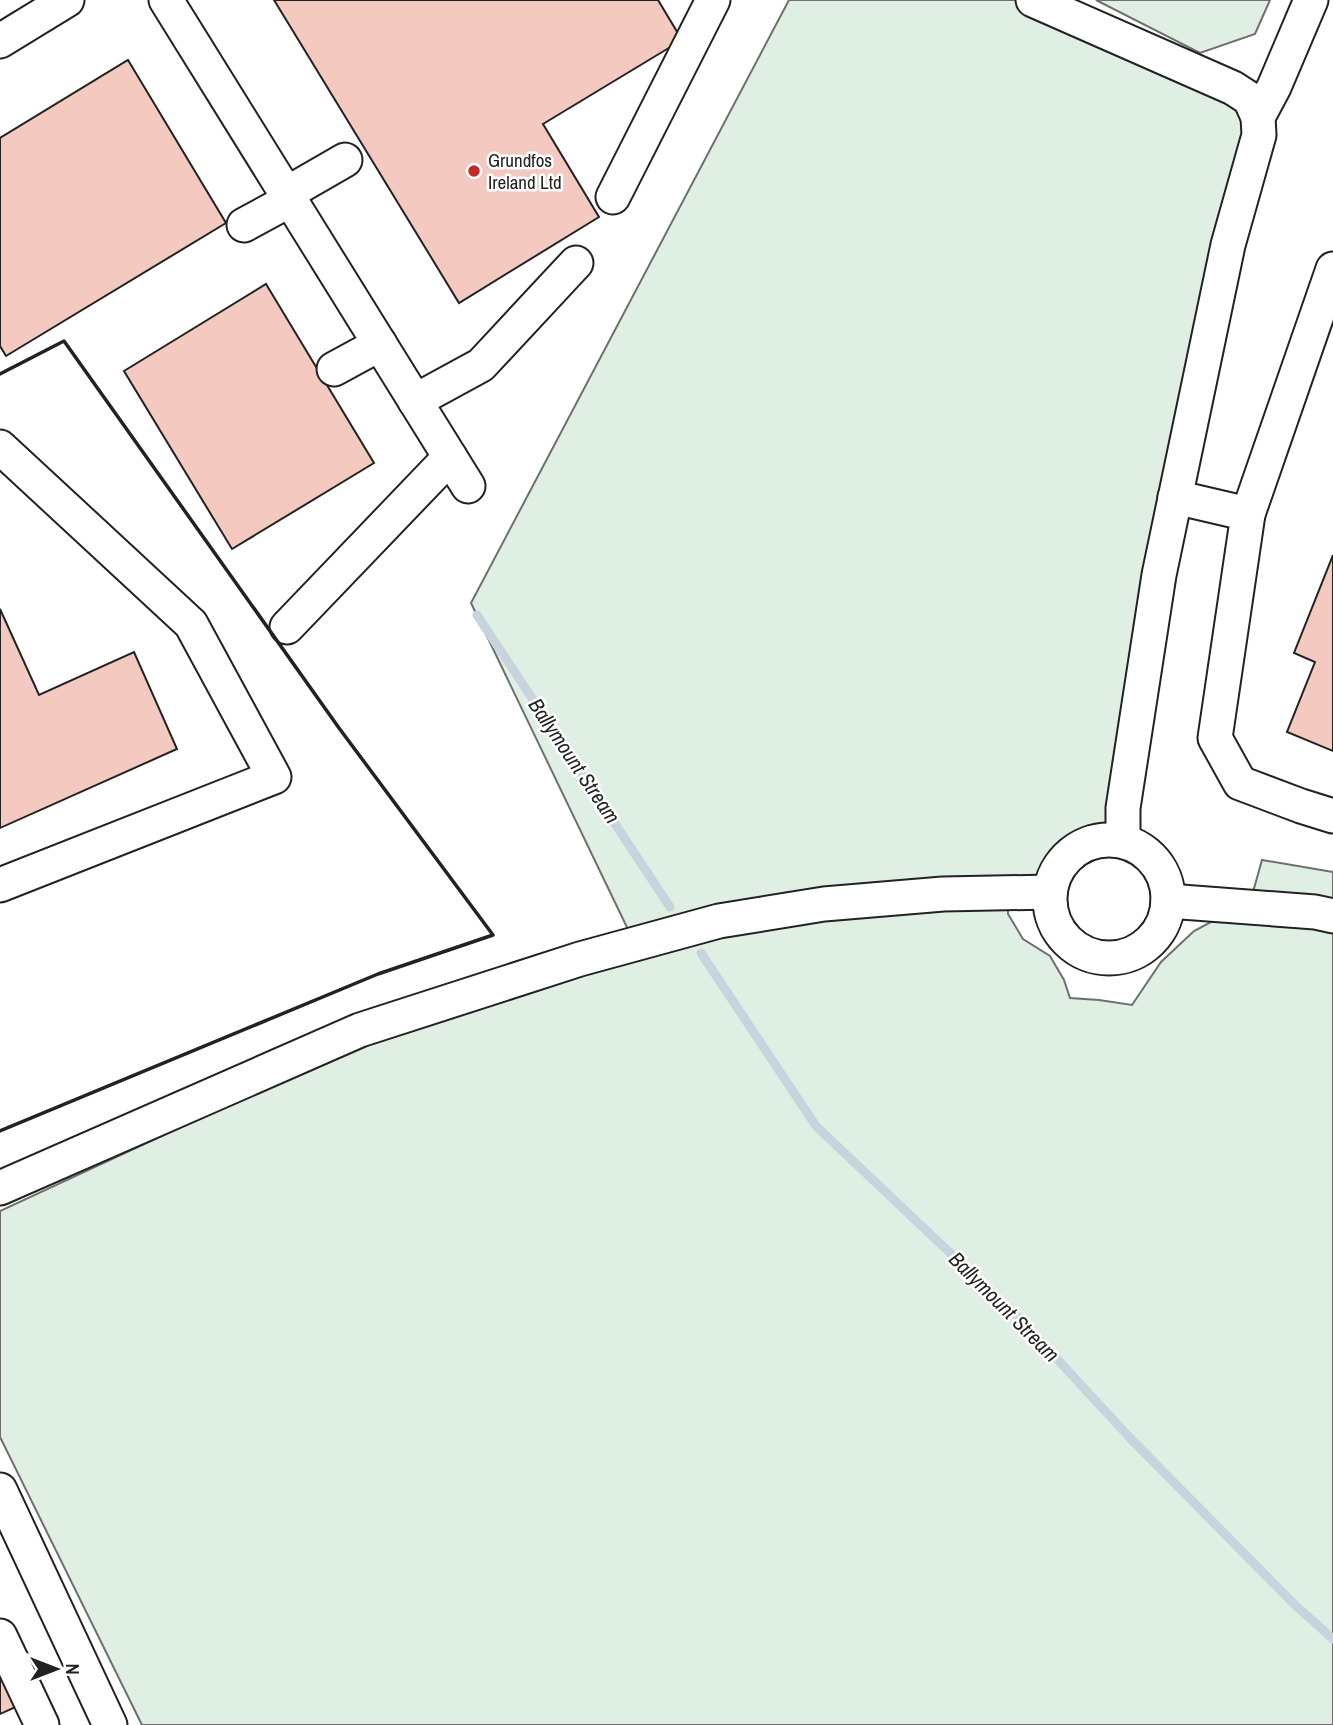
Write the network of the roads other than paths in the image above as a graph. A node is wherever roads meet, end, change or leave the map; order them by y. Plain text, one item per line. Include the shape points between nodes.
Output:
1 (67, 0) edge
2 (166, 0) edge
3 (713, 0) edge
4 (1033, 0) edge
5 (1305, 14) edge
6 (0, 41) edge
7 (1258, 117) junction
8 (345, 160) dead end
9 (288, 197) junction
10 (613, 197) dead end
11 (244, 225) dead end
12 (576, 263) dead end
13 (1333, 269) edge
14 (380, 344) junction
15 (334, 369) dead end
16 (415, 401) junction
17 (0, 447) edge
18 (450, 457) junction
19 (468, 486) dead end
20 (1175, 496) junction
21 (1248, 514) junction
22 (287, 627) dead end
23 (1333, 816) edge
24 (1123, 841) junction
25 (0, 885) edge
26 (1050, 892) junction
27 (1168, 901) junction
28 (1333, 916) edge
29 (0, 1188) edge
30 (0, 1490) edge
31 (0, 1636) edge
32 (42, 1725) edge
33 (110, 1725) edge

1 - 6 street
2 - 9 street
3 - 10 street
4 - 7 street via 1233,88 1250,99
5 - 7 street
7 - 20 street via 1259,135 1228,245
8 - 9 street
9 - 11 street
9 - 14 street
12 - 16 street via 481,365
13 - 21 street
14 - 15 street
14 - 16 street
16 - 18 street
17 - 25 street via 191,624 274,777
18 - 19 street
18 - 22 street
20 - 21 street
20 - 24 street via 1123,808
21 - 23 street via 1215,738 1240,783
24 - 26 street via 1083,845 1057,870
24 - 27 street via 1156,863
26 - 27 street via 1050,908 1063,937 1100,958 1128,955 1143,947 1165,919
26 - 29 street via 943,894 824,904 719,921 580,959 359,1030
27 - 28 street
30 - 33 street
31 - 32 street

